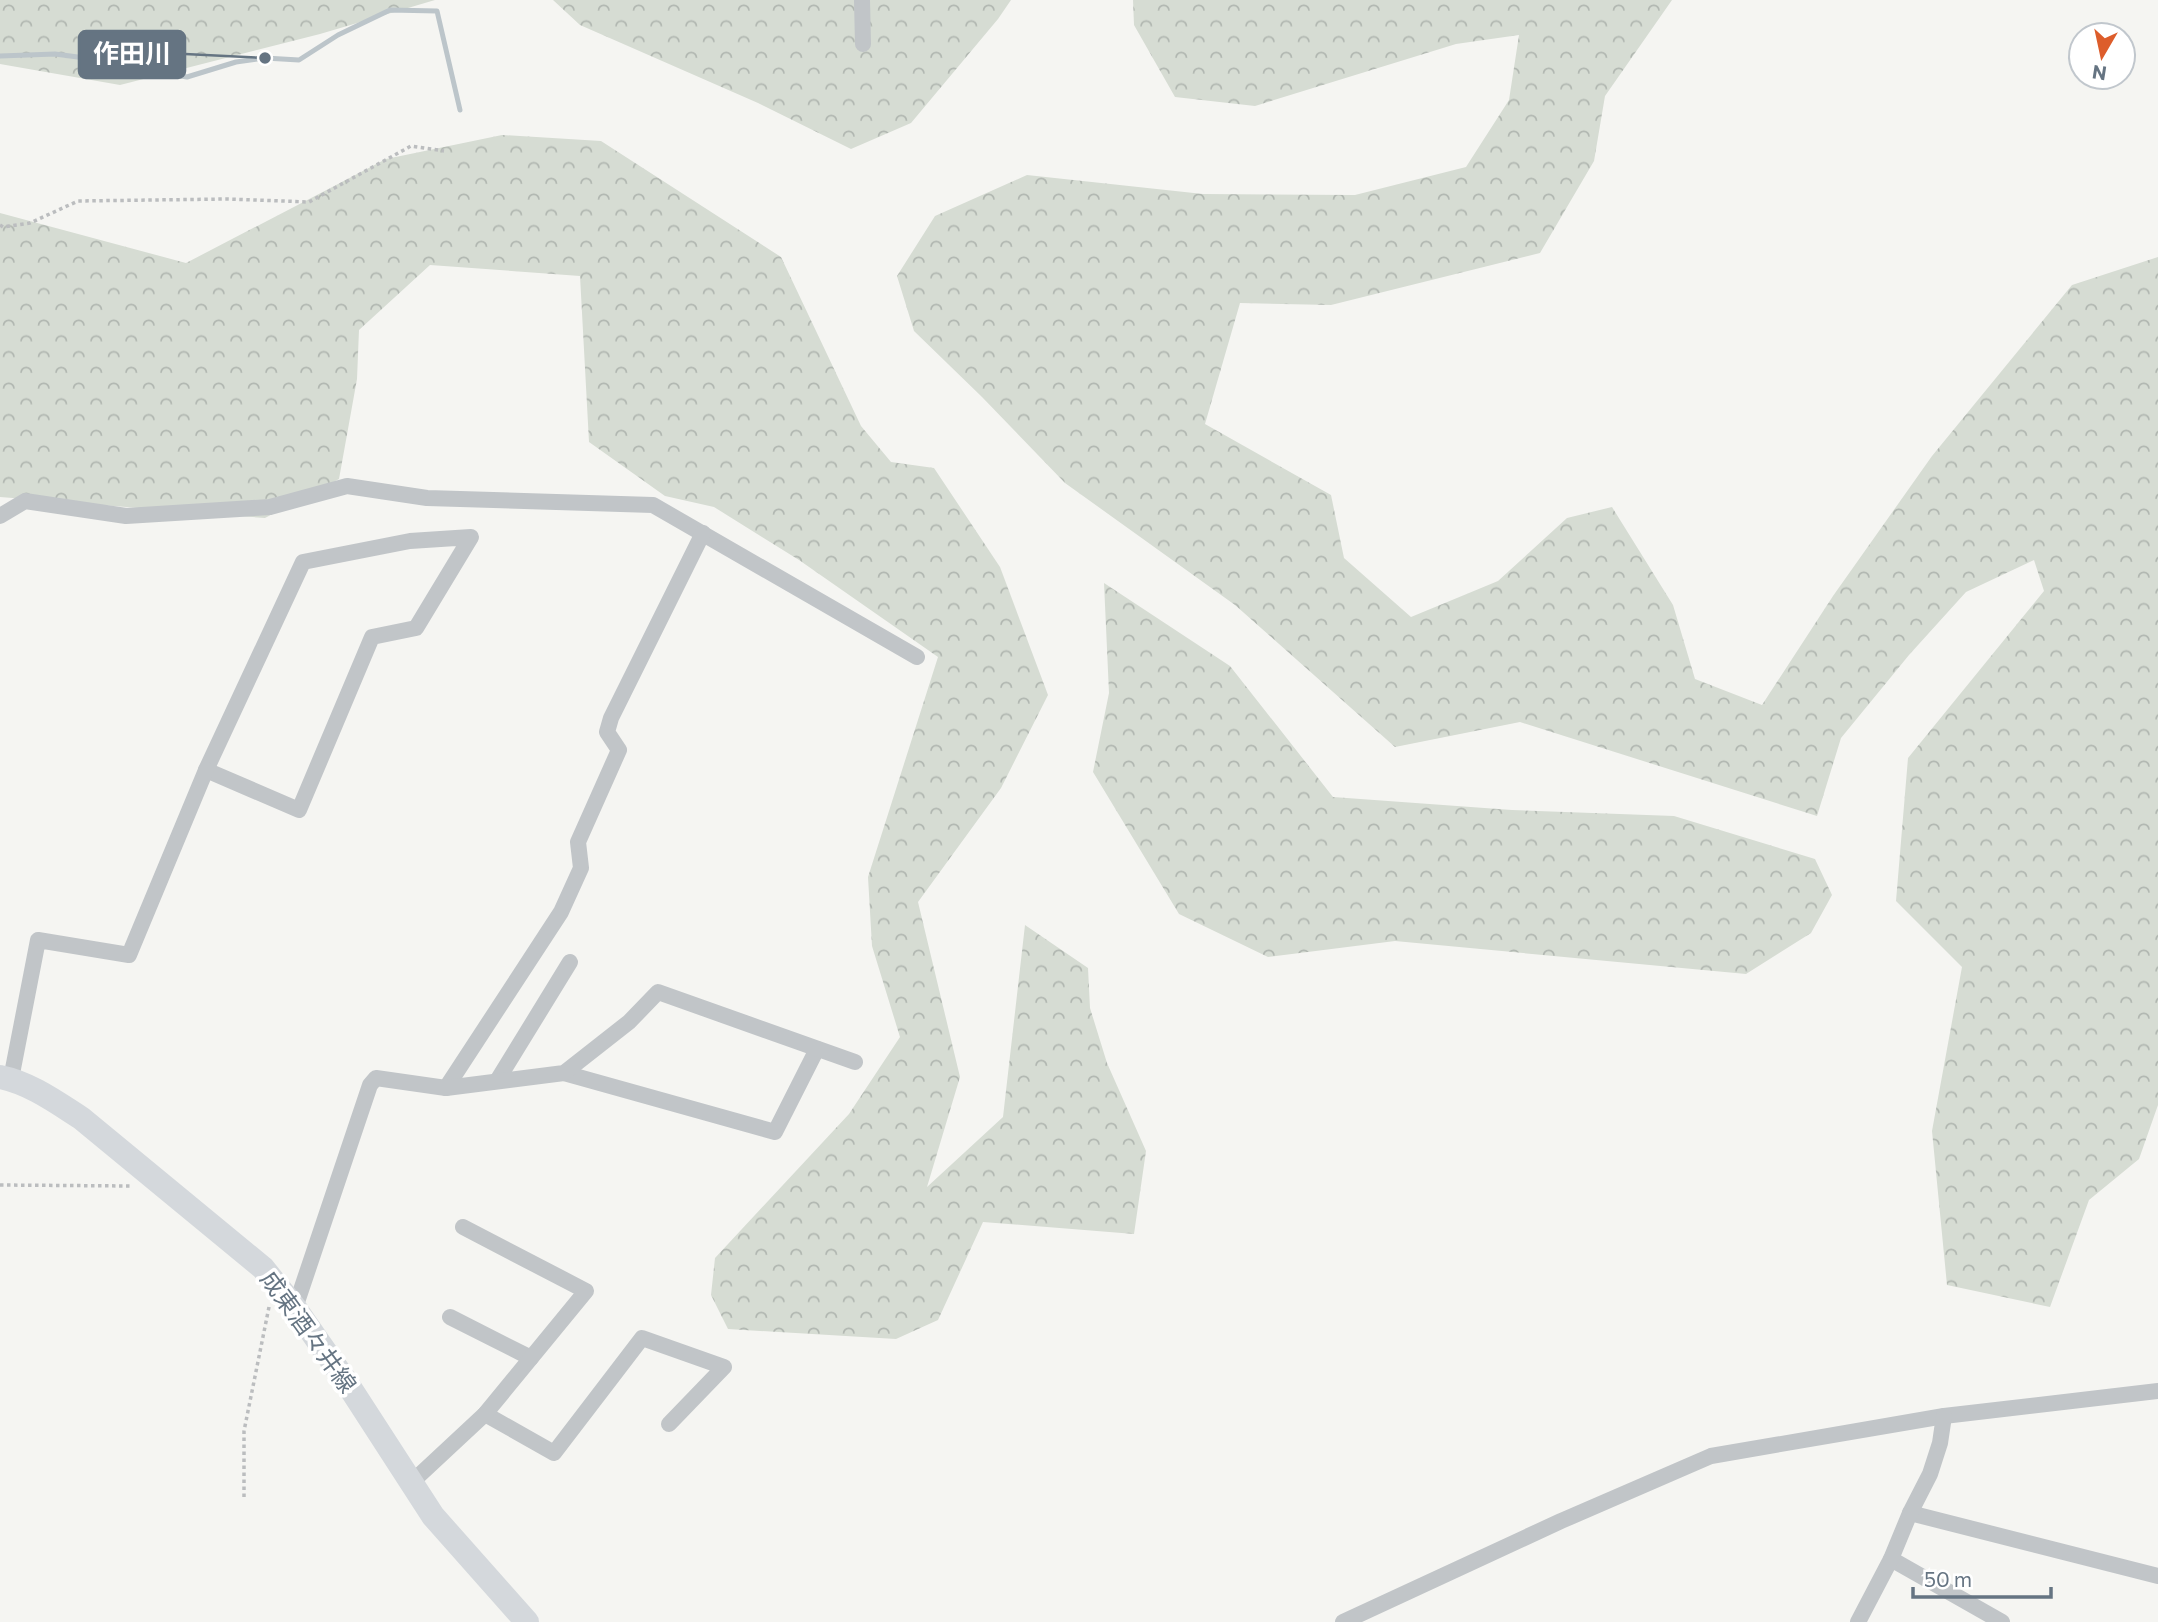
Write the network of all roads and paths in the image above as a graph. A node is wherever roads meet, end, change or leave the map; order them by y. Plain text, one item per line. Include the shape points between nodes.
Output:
1 (862, 0) edge
2 (863, 44) dead end
3 (444, 150) dead end
4 (0, 225) edge
5 (0, 516) edge
6 (703, 533) junction
7 (917, 657) dead end
8 (206, 770) junction
9 (570, 962) dead end
10 (817, 1049) junction
11 (855, 1062) dead end
12 (564, 1073) junction
13 (5, 1078) edge
14 (497, 1081) junction
15 (446, 1088) junction
16 (0, 1185) edge
17 (165, 1186) junction
18 (463, 1227) dead end
19 (289, 1300) junction
20 (450, 1317) dead end
21 (531, 1358) junction
22 (2158, 1391) edge
23 (485, 1415) junction
24 (1944, 1416) junction
25 (669, 1424) dead end
26 (412, 1482) junction
27 (244, 1497) dead end
28 (1910, 1513) junction
29 (1891, 1559) junction
30 (2158, 1576) edge
31 (514, 1617) edge
32 (1343, 1622) edge
33 (1858, 1622) edge
34 (2002, 1622) edge

1 - 2 street
3 - 4 path via 411,146 309,202 78,201 30,223
5 - 6 street via 25,501 126,516 270,507 347,486 427,498 653,505
6 - 7 street
6 - 15 street via 611,718 607,732 619,750 578,842 581,868 561,912
8 - 8 street via 299,810 372,637 416,628 471,537 410,541 303,562
8 - 13 street via 129,955 38,940
9 - 14 street
10 - 11 street
10 - 12 street via 658,992 629,1022
10 - 12 street via 775,1132
12 - 14 street
13 - 17 main road, 成東酒々井線 via 82,1118
14 - 15 street
15 - 19 street via 376,1078 370,1085
16 - 17 path
17 - 19 main road, 成東酒々井線 via 263,1268
18 - 21 street via 586,1292
19 - 26 main road, 成東酒々井線
19 - 27 path via 268,1308 244,1431
20 - 21 street
21 - 23 street
22 - 24 street
23 - 25 street via 554,1453 642,1338 724,1367
23 - 26 street
24 - 28 street via 1930,1474
24 - 32 street via 1711,1456
26 - 31 main road, 成東酒々井線 via 433,1516
28 - 29 street
28 - 30 street
29 - 33 street
29 - 34 street

